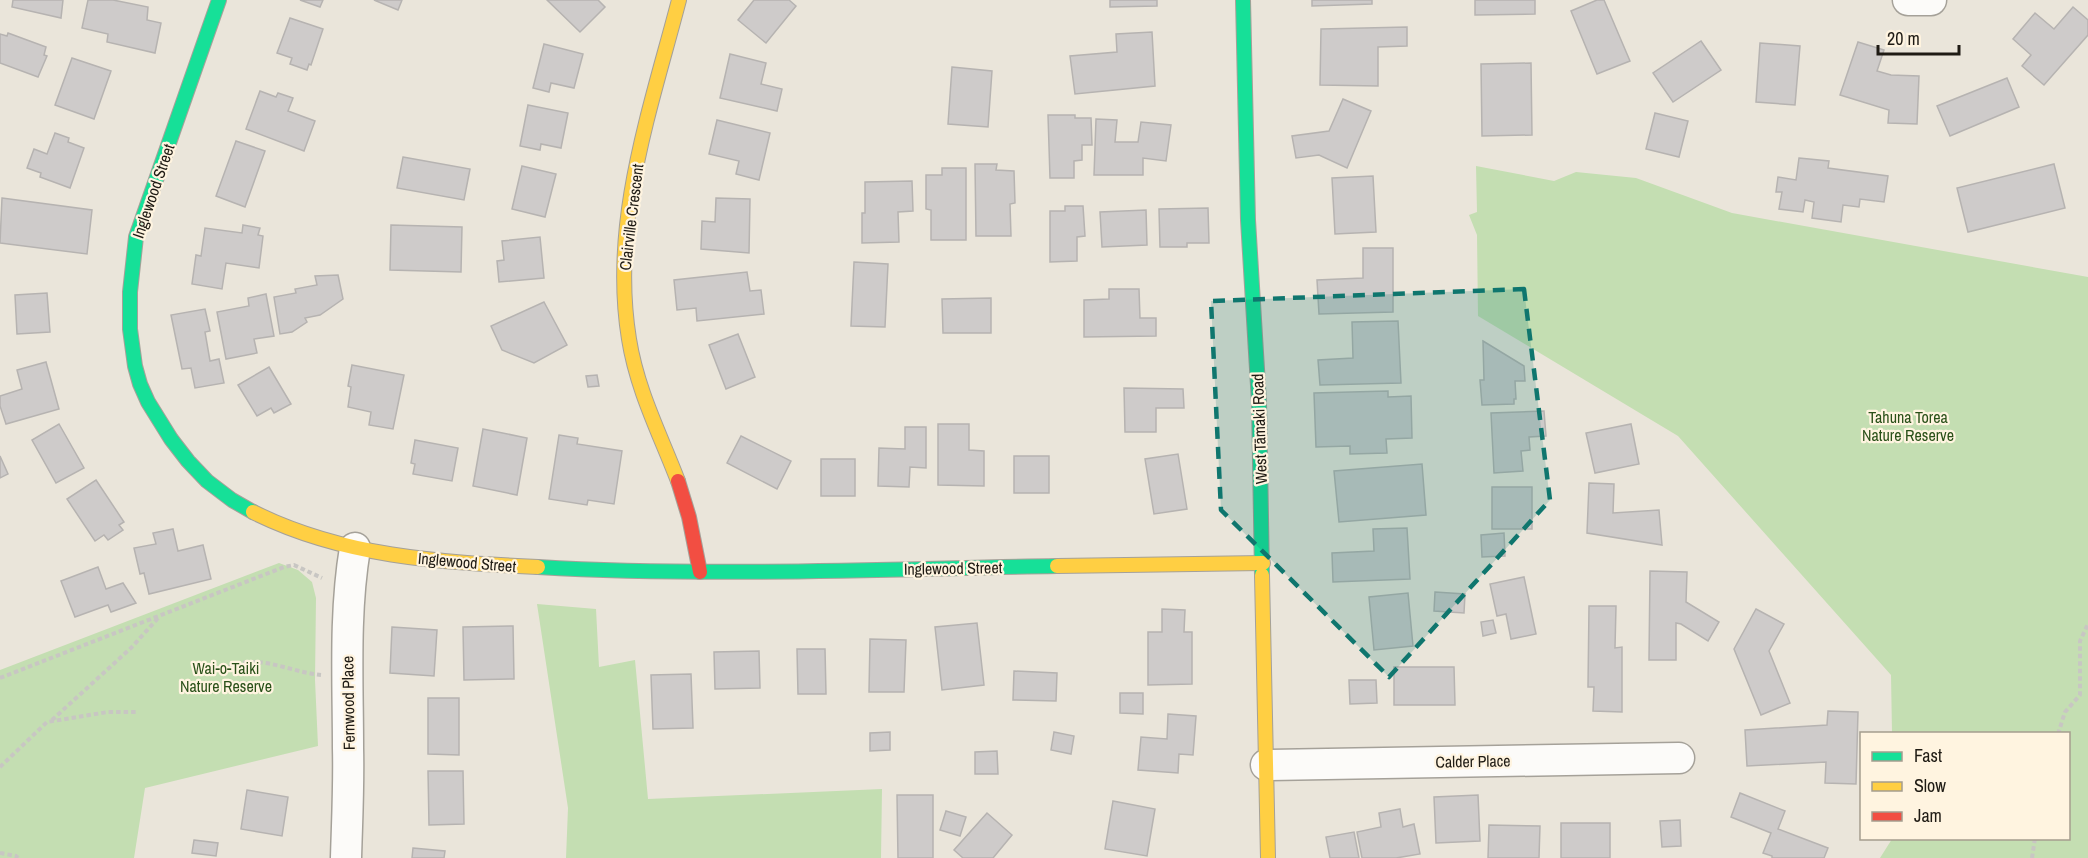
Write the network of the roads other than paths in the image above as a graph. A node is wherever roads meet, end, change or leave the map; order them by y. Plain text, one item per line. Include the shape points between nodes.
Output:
1 (219, 0) edge
2 (679, 0) edge
3 (1243, 0) edge
4 (1908, 0) edge
5 (1931, 0) edge
6 (355, 548) junction
7 (1263, 564) junction
8 (700, 572) junction
9 (1679, 758) dead end
10 (1266, 765) junction
11 (346, 858) edge
12 (1268, 858) edge

1 - 6 street, Inglewood Street via 136,237 128,303 141,386 166,431 214,488 289,529
2 - 8 street, Clairville Crescent via 640,147 623,263 629,339 642,394 689,517
3 - 7 street, West Tāmaki Road
4 - 5 street
6 - 8 street, Inglewood Street via 388,555 535,568
6 - 11 street, Fernwood Place via 349,586
7 - 8 street, Inglewood Street
7 - 10 street, West Tāmaki Road
9 - 10 street, Calder Place
10 - 12 street, West Tāmaki Road

